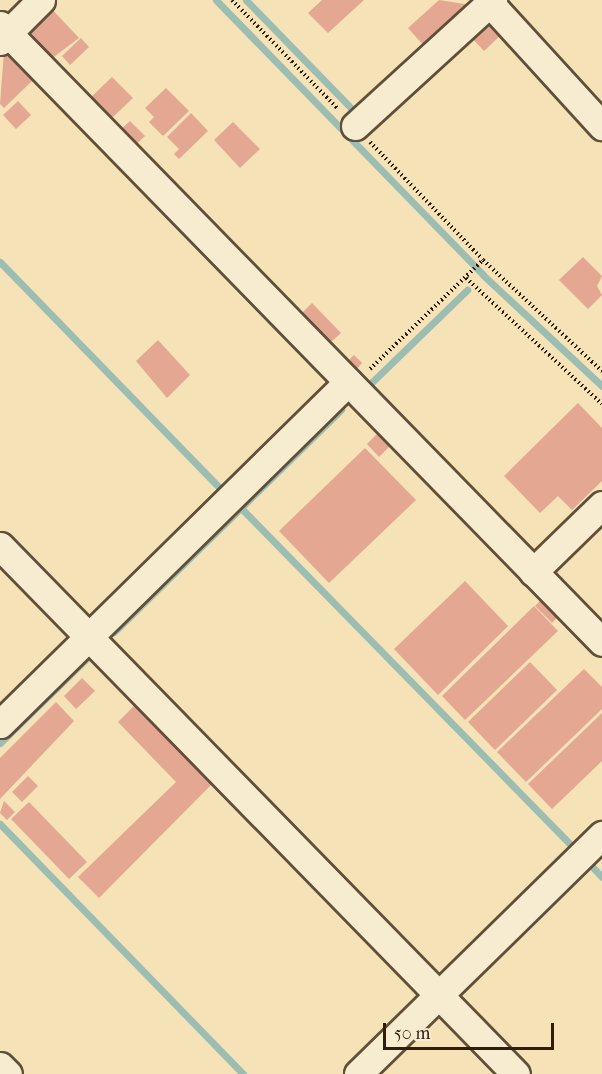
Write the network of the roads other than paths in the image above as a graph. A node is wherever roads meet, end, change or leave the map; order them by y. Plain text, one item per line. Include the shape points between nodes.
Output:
1 (41, 0) edge
2 (490, 1) edge
3 (3, 33) edge
4 (355, 126) road end
5 (602, 126) edge
6 (350, 384) junction
7 (602, 505) edge
8 (0, 546) edge
9 (533, 572) junction
10 (89, 637) junction
11 (602, 642) edge
12 (0, 723) edge
13 (602, 835) edge
14 (439, 995) junction
15 (0, 1066) edge
16 (8, 1074) edge
17 (358, 1074) edge
18 (516, 1074) edge

1 - 3 street
2 - 4 street
2 - 5 street
3 - 6 street
6 - 9 street
6 - 10 street
7 - 9 street
8 - 10 street
9 - 11 street
10 - 12 street
10 - 14 street
13 - 14 street
14 - 17 street
14 - 18 street
15 - 16 street

